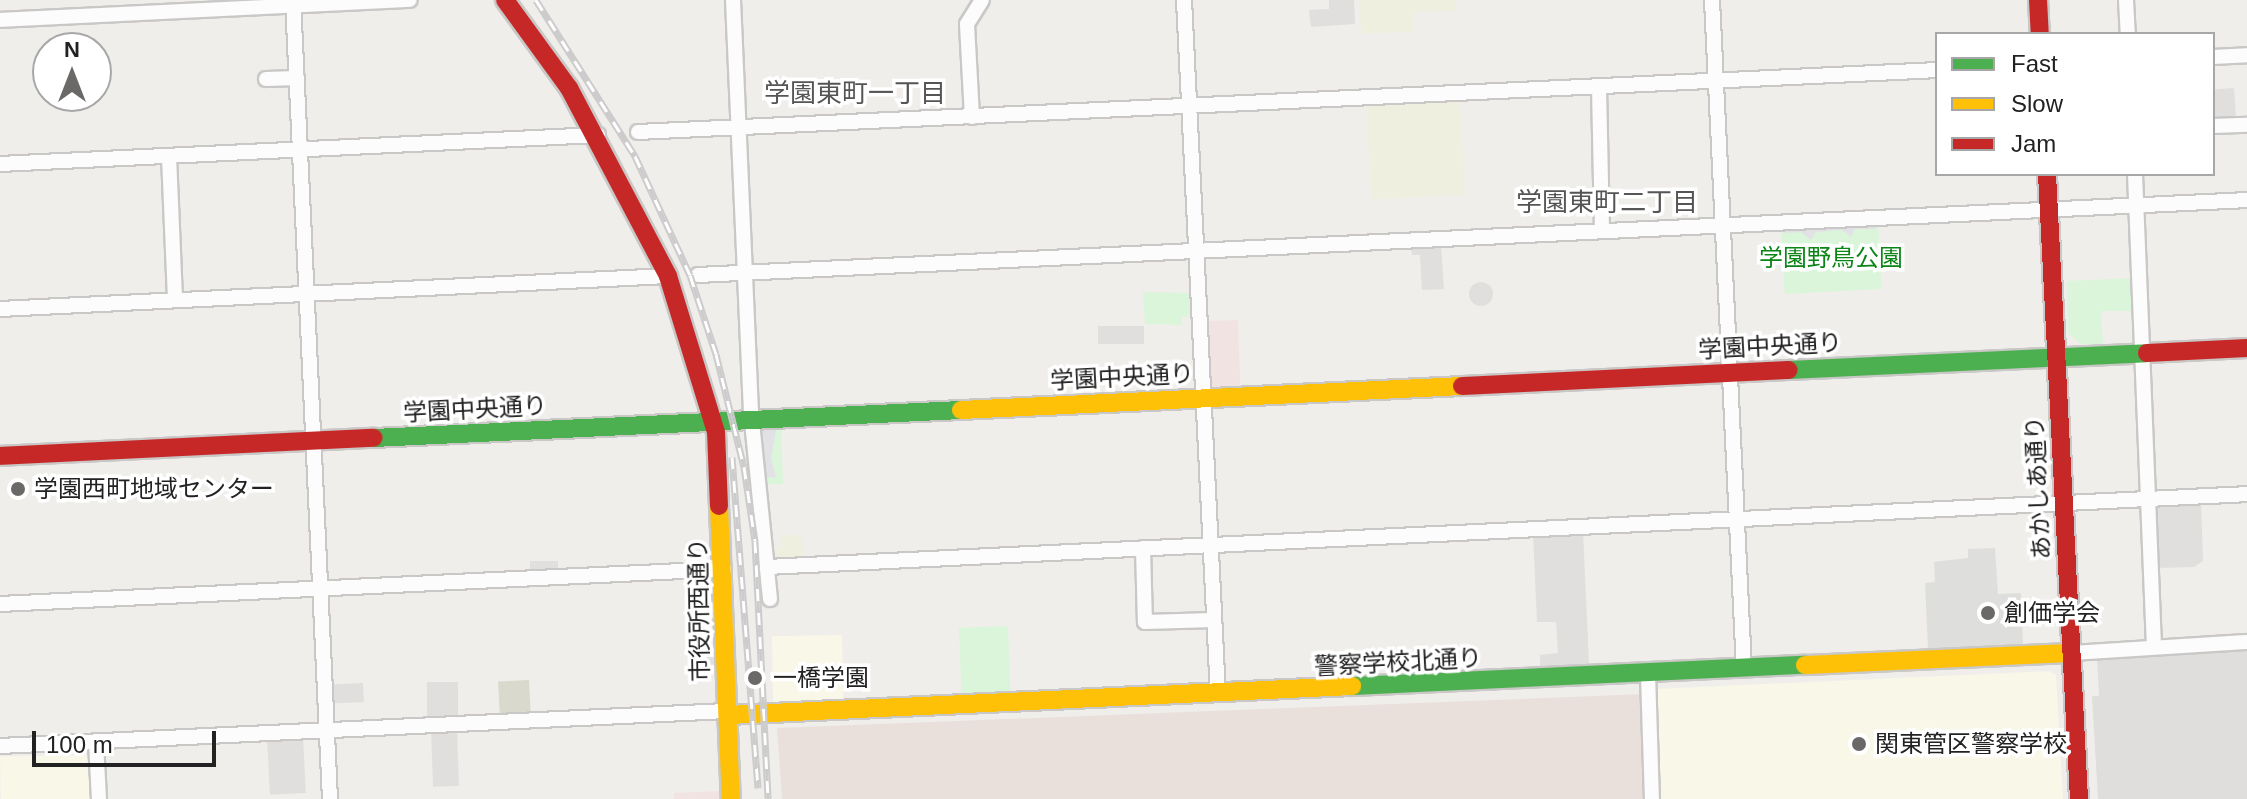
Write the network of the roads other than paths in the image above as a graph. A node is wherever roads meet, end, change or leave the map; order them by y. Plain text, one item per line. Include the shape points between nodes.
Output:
1 (410, 0) edge
2 (505, 0) edge
3 (733, 0) edge
4 (982, 0) edge
5 (1184, 0) edge
6 (1712, 0) edge
7 (2038, 0) edge
8 (2126, 0) edge
9 (294, 3) edge
10 (0, 20) edge
11 (2040, 32) edge
12 (2128, 32) edge
13 (2247, 55) edge
14 (2215, 57) edge
15 (1935, 70) edge
16 (297, 78) junction
17 (266, 79) dead end
18 (1716, 81) junction
19 (1599, 87) junction
20 (1189, 107) junction
21 (972, 117) junction
22 (2247, 125) edge
23 (2215, 126) edge
24 (740, 128) junction
25 (638, 132) dead end
26 (598, 135) junction
27 (299, 149) junction
28 (169, 156) junction
29 (0, 164) edge
30 (2047, 176) edge
31 (2135, 176) edge
32 (2247, 200) edge
33 (2137, 205) junction
34 (2048, 209) junction
35 (1723, 225) junction
36 (1602, 230) junction
37 (1196, 250) junction
38 (744, 271) junction
39 (698, 275) dead end
40 (668, 276) junction
41 (306, 294) junction
42 (175, 300) junction
43 (0, 309) edge
44 (2247, 348) edge
45 (2141, 352) junction
46 (2055, 357) junction
47 (1730, 372) junction
48 (1203, 398) junction
49 (753, 419) junction
50 (713, 421) junction
51 (313, 441) junction
52 (0, 456) edge
53 (2247, 494) edge
54 (2149, 499) junction
55 (2063, 503) junction
56 (1737, 519) junction
57 (1210, 545) junction
58 (1143, 548) junction
59 (767, 567) junction
60 (724, 569) junction
61 (320, 588) junction
62 (770, 599) dead end
63 (0, 604) edge
64 (1214, 620) junction
65 (2247, 642) edge
66 (2154, 646) junction
67 (2071, 653) junction
68 (1744, 669) junction
69 (1648, 674) junction
70 (1218, 694) junction
71 (727, 713) junction
72 (327, 731) junction
73 (96, 742) junction
74 (0, 746) edge
75 (99, 799) edge
76 (330, 799) edge
77 (731, 799) edge
78 (1652, 799) edge
79 (2079, 799) edge

1 - 9 street
2 - 26 street, 市役所西通り
3 - 24 street
4 - 21 street via 967,24
5 - 20 street
6 - 18 street
7 - 11 street
8 - 12 street
9 - 10 street
9 - 16 street
13 - 14 street
15 - 18 street
16 - 17 street
16 - 27 street
18 - 19 street
18 - 35 street
19 - 20 street
19 - 36 street
20 - 21 street
20 - 37 street
21 - 24 street
22 - 23 street
24 - 25 street
24 - 38 street
26 - 27 street
26 - 40 street, 市役所西通り
27 - 28 street
27 - 41 street
28 - 29 street
28 - 42 street
30 - 34 street, あかしあ通り
31 - 33 street
32 - 33 street
33 - 34 street
33 - 45 street
34 - 35 street
34 - 46 street, あかしあ通り
35 - 36 street
35 - 47 street
36 - 37 street
37 - 38 street
37 - 48 street
38 - 39 street
38 - 49 street
40 - 41 street
40 - 50 street, 市役所西通り
41 - 42 street
41 - 51 street
42 - 43 street
44 - 45 street, 学園中央通り
45 - 46 street, 学園中央通り
45 - 54 street
46 - 47 street, 学園中央通り
46 - 55 street, あかしあ通り
47 - 48 street, 学園中央通り
47 - 56 street
48 - 49 street, 学園中央通り
48 - 57 street
49 - 50 street, 学園中央通り
49 - 59 street
50 - 51 street, 学園中央通り
50 - 60 street, 市役所西通り
51 - 52 street, 学園中央通り
51 - 61 street
53 - 54 street
54 - 55 street
54 - 66 street
55 - 56 street
55 - 67 street, あかしあ通り
56 - 57 street
56 - 68 street
57 - 58 street
57 - 64 street
58 - 59 street
58 - 64 street via 1145,622
59 - 62 street
60 - 61 street
60 - 71 street, 市役所西通り
61 - 63 street
61 - 72 street
64 - 70 street
65 - 66 street
66 - 67 street
67 - 68 street, 警察学校北通り
67 - 79 street, あかしあ通り
68 - 69 street, 警察学校北通り
69 - 70 street, 警察学校北通り
69 - 78 street
70 - 71 street, 警察学校北通り
71 - 72 street
71 - 77 street, 市役所西通り
72 - 73 street
72 - 76 street
73 - 74 street
73 - 75 street

